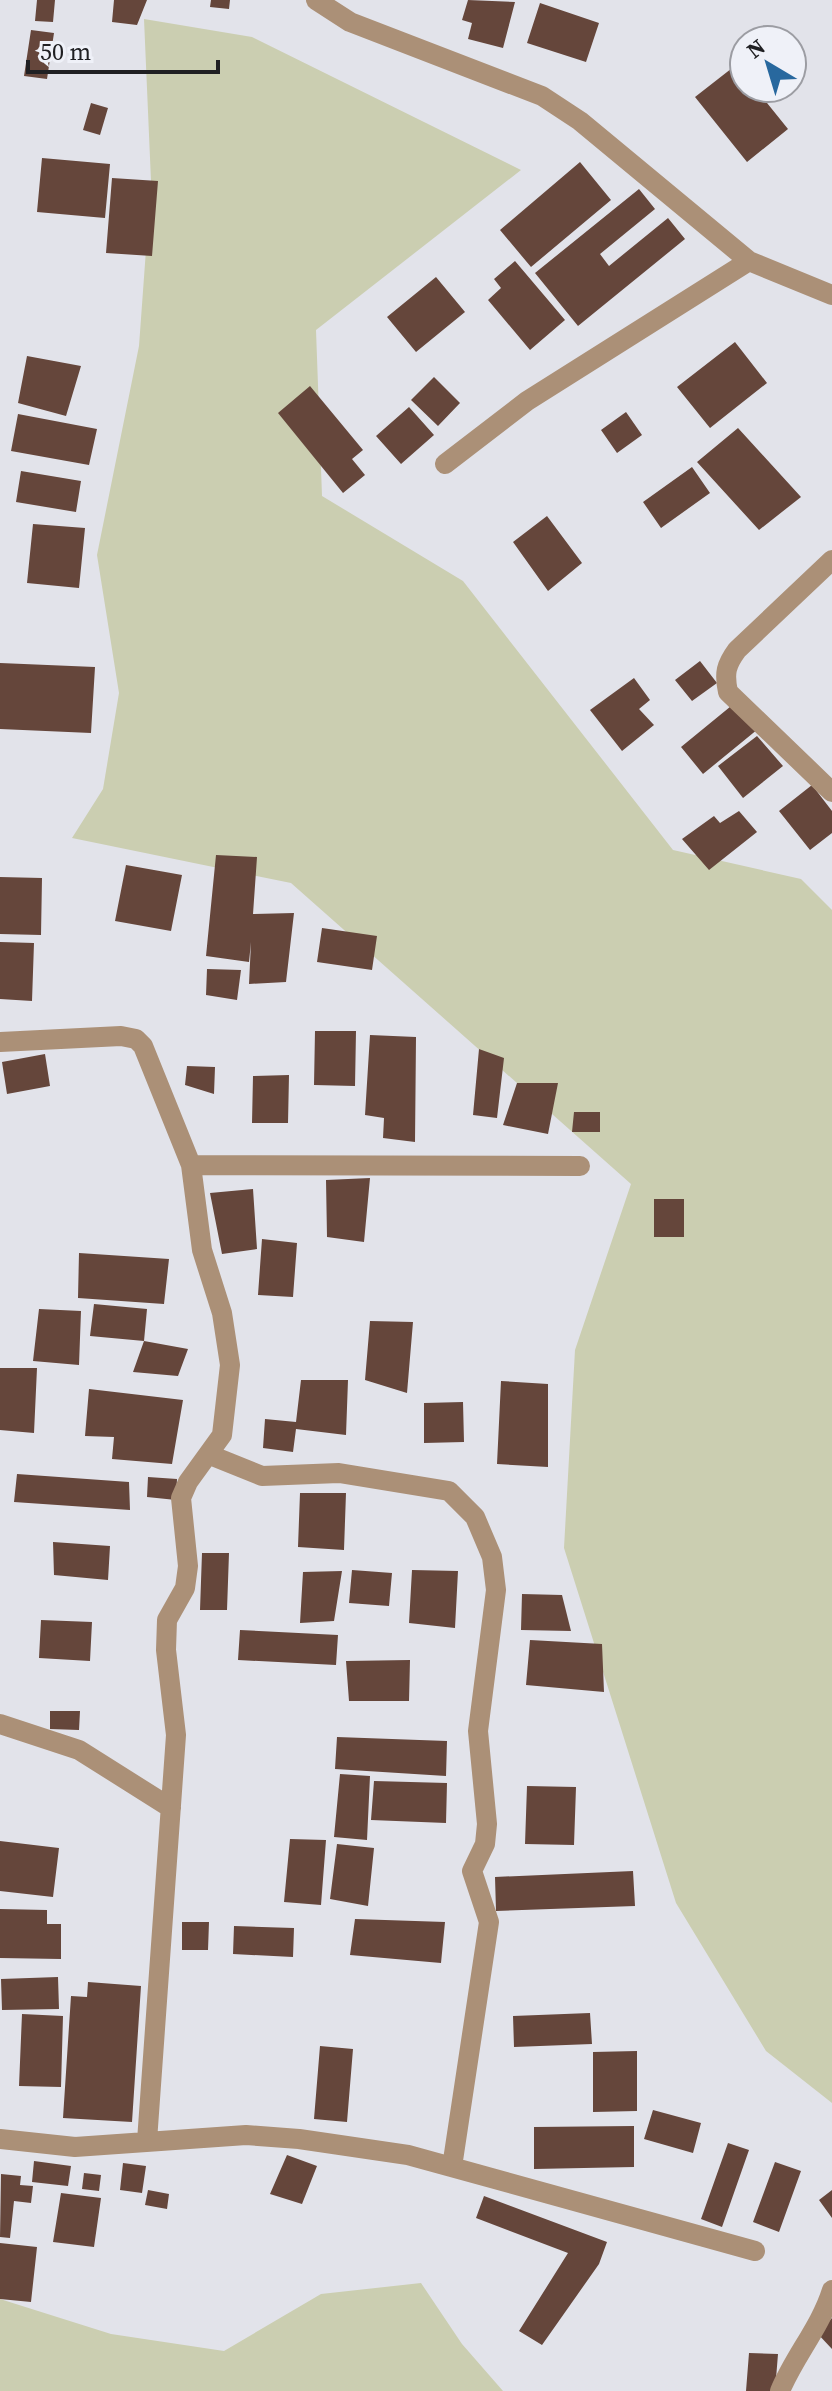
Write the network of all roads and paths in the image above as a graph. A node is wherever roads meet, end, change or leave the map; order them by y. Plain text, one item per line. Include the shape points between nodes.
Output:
1 (316, 0) edge
2 (749, 261) junction
3 (832, 295) edge
4 (445, 464) dead end
5 (832, 560) edge
6 (832, 792) edge
7 (0, 1042) edge
8 (191, 1165) junction
9 (580, 1166) dead end
10 (210, 1455) junction
11 (0, 1724) edge
12 (171, 1808) junction
13 (0, 2139) edge
14 (147, 2141) junction
15 (452, 2167) junction
16 (755, 2251) dead end
17 (832, 2290) edge
18 (780, 2391) edge

1 - 2 street via 350,22 542,96 580,121
2 - 3 street
2 - 4 street via 527,401
5 - 6 street via 737,650 725,677 728,692
7 - 8 street via 136,1039
8 - 9 street
8 - 10 street via 202,1250 222,1313 230,1365 222,1435
10 - 12 street via 181,1498 188,1566 185,1588 167,1620 166,1670 176,1735
10 - 15 street via 262,1476 339,1473 449,1491 475,1517 492,1557 496,1590 478,1751 487,1824 485,1844 472,1871 489,1922
11 - 12 street via 79,1750
12 - 14 street
13 - 14 street via 75,2147
14 - 15 street via 246,2135 299,2139
15 - 16 street
17 - 18 street via 825,2314 792,2362

